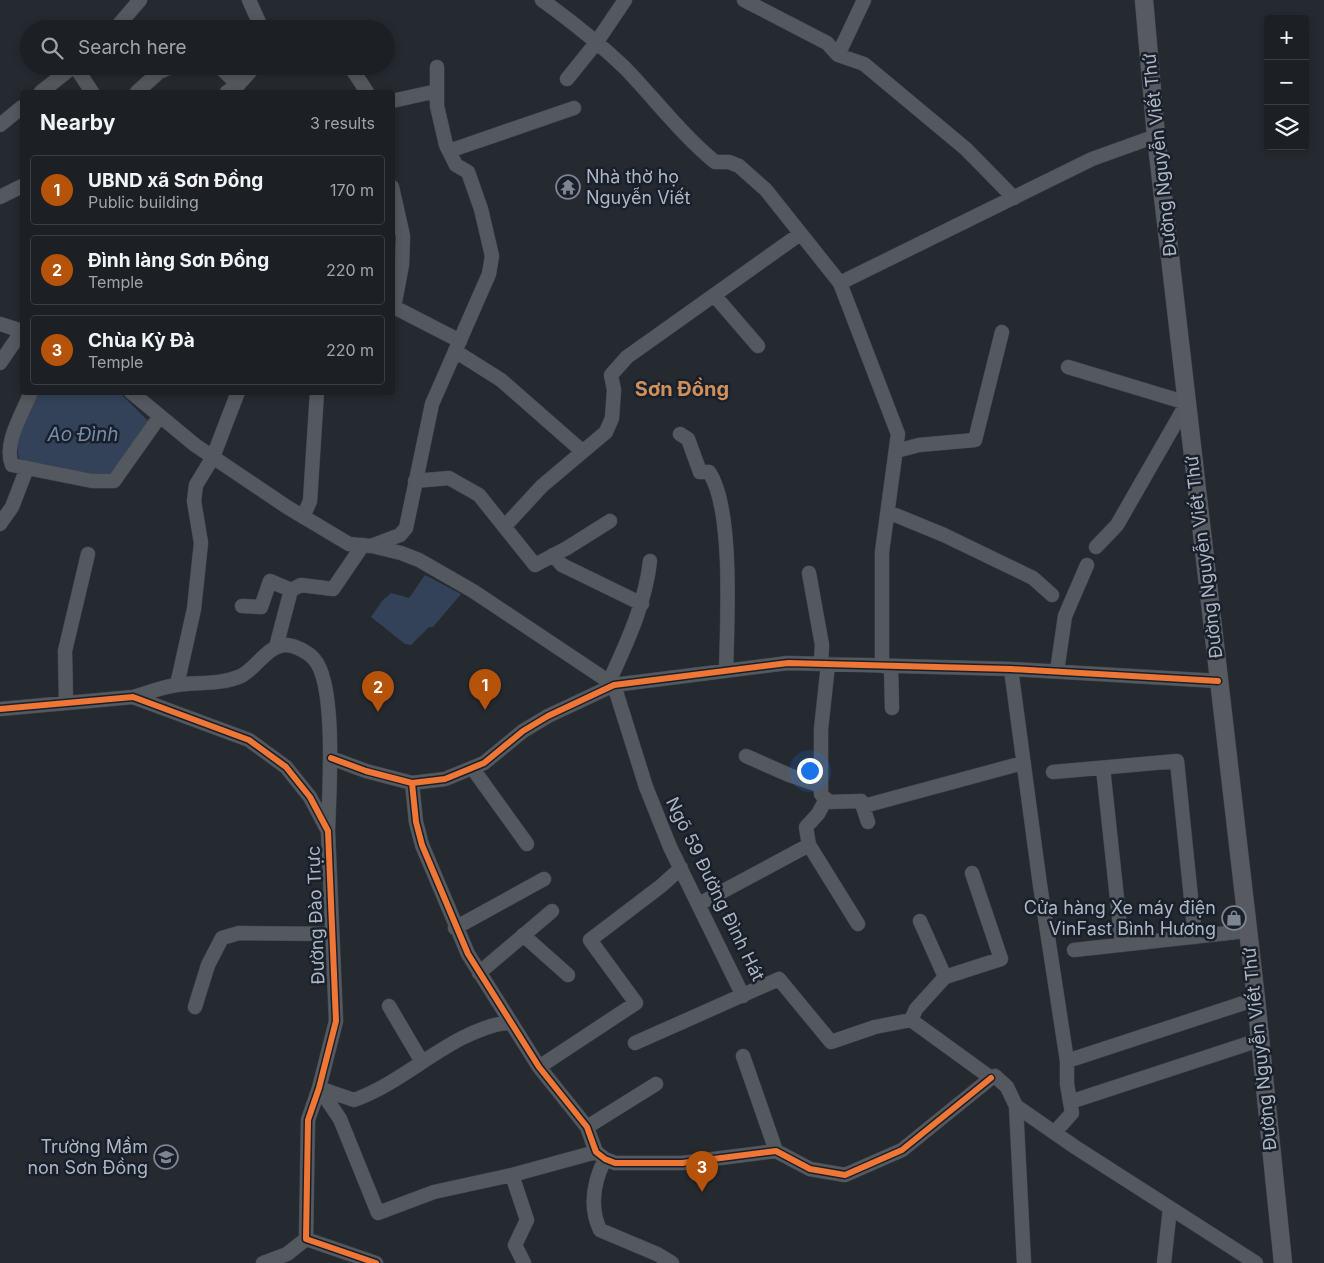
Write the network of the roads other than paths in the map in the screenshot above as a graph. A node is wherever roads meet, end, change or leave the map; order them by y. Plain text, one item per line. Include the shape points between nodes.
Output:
1 (140, 0) edge
2 (249, 0) edge
3 (542, 0) edge
4 (625, 0) edge
5 (744, 0) edge
6 (1144, 0) edge
7 (860, 2) edge
8 (123, 20) edge
9 (258, 20) edge
10 (596, 43) junction
11 (838, 55) junction
12 (437, 67) dead end
13 (63, 75) edge
14 (81, 75) edge
15 (148, 75) edge
16 (224, 75) edge
17 (246, 75) edge
18 (356, 75) edge
19 (567, 79) dead end
20 (232, 88) edge
21 (44, 90) edge
22 (91, 90) edge
23 (138, 90) edge
24 (365, 90) edge
25 (437, 91) junction
26 (395, 100) edge
27 (574, 108) dead end
28 (20, 109) edge
29 (0, 125) edge
30 (1156, 136) junction
31 (449, 151) junction
32 (20, 187) edge
33 (0, 196) edge
34 (1014, 198) junction
35 (395, 200) edge
36 (800, 234) junction
37 (840, 283) junction
38 (714, 295) junction
39 (395, 302) edge
40 (395, 308) edge
41 (0, 324) edge
42 (20, 330) edge
43 (1002, 332) dead end
44 (20, 334) edge
45 (457, 346) junction
46 (758, 346) dead end
47 (0, 363) edge
48 (1068, 367) dead end
49 (30, 395) edge
50 (135, 395) edge
51 (237, 395) edge
52 (317, 395) edge
53 (1187, 403) junction
54 (160, 416) junction
55 (680, 434) dead end
56 (582, 451) junction
57 (896, 451) junction
58 (213, 457) junction
59 (27, 468) junction
60 (415, 481) junction
61 (888, 512) junction
62 (303, 517) junction
63 (610, 521) dead end
64 (0, 524) edge
65 (505, 526) junction
66 (367, 546) junction
67 (1096, 547) dead end
68 (88, 554) dead end
69 (553, 555) junction
70 (650, 560) dead end
71 (1087, 566) dead end
72 (809, 573) dead end
73 (291, 590) junction
74 (1052, 595) dead end
75 (642, 604) junction
76 (242, 606) dead end
77 (276, 647) junction
78 (825, 664) junction
79 (887, 666) junction
80 (1011, 669) junction
81 (726, 671) junction
82 (1057, 672) junction
83 (1218, 681) junction
84 (612, 684) junction
85 (177, 685) junction
86 (133, 697) junction
87 (66, 702) junction
88 (892, 708) dead end
89 (0, 709) edge
90 (746, 756) dead end
91 (331, 758) junction
92 (1024, 763) junction
93 (1103, 768) junction
94 (473, 769) junction
95 (1054, 772) dead end
96 (412, 783) junction
97 (823, 793) junction
98 (864, 806) junction
99 (868, 822) dead end
100 (328, 831) junction
101 (527, 844) dead end
102 (809, 845) junction
103 (681, 868) junction
104 (972, 873) dead end
105 (544, 879) dead end
106 (699, 904) junction
107 (552, 911) dead end
108 (920, 921) dead end
109 (858, 924) dead end
110 (455, 928) junction
111 (1246, 931) junction
112 (332, 934) junction
113 (523, 935) junction
114 (1195, 937) junction
115 (1122, 945) junction
116 (1074, 950) dead end
117 (479, 973) junction
118 (568, 975) dead end
119 (945, 978) junction
120 (743, 996) junction
121 (1256, 999) junction
122 (389, 1006) dead end
123 (195, 1007) dead end
124 (911, 1020) junction
125 (509, 1022) junction
126 (1258, 1040) junction
127 (635, 1043) dead end
128 (743, 1056) dead end
129 (1067, 1061) junction
130 (422, 1062) junction
131 (539, 1067) junction
132 (991, 1078) junction
133 (656, 1084) dead end
134 (319, 1088) junction
135 (1070, 1102) junction
136 (1016, 1106) junction
137 (587, 1127) junction
138 (1055, 1132) junction
139 (776, 1151) junction
140 (600, 1155) junction
141 (512, 1175) junction
142 (1170, 1208) junction
143 (306, 1240) junction
144 (263, 1263) edge
145 (376, 1263) edge
146 (524, 1263) edge
147 (672, 1263) edge
148 (1024, 1263) edge
149 (1164, 1263) edge
150 (1256, 1263) edge
151 (1283, 1263) edge

1 - 8 street
2 - 9 street
3 - 10 street
4 - 10 street
5 - 11 street via 827,42
6 - 30 main road, Đường Nguyễn Viết Thứ
7 - 11 street
10 - 19 street
10 - 36 street via 624,68 698,148 715,162 739,166 766,190
11 - 34 street via 864,64 905,97 966,149
12 - 25 street
13 - 21 street
14 - 22 street
15 - 23 street
16 - 20 street
17 - 20 street
18 - 24 street
25 - 26 street
25 - 31 street via 437,106
27 - 31 street
28 - 29 street
30 - 34 street via 1092,159
30 - 53 main road, Đường Nguyễn Viết Thứ
31 - 45 street via 456,165 468,172 492,256 489,274
32 - 33 street
34 - 37 street
35 - 39 street via 403,236 402,265
36 - 37 street
36 - 38 street
37 - 57 street via 898,434
38 - 46 street
38 - 56 street via 615,368 611,375 614,390 612,418 606,432
40 - 45 street
41 - 42 street
43 - 57 street via 975,440 918,445
44 - 47 street
45 - 56 street
45 - 60 street via 432,404
48 - 53 street
49 - 59 street via 8,456 12,465
50 - 54 street
51 - 58 street
52 - 62 street via 310,501
53 - 67 street via 1117,525
53 - 83 main road, Đường Nguyễn Viết Thứ
54 - 58 street
54 - 59 street via 114,481 92,481
55 - 81 street via 688,439 700,472 709,472 713,478 722,510 726,550
56 - 65 street via 542,486
57 - 61 street
58 - 62 street
58 - 85 street via 196,485 194,500 202,543 194,609
59 - 64 street via 12,507
60 - 65 street via 449,478 479,495
60 - 66 street via 406,528 400,535
61 - 74 street via 1033,578
61 - 79 street via 882,552
62 - 66 street via 349,544
63 - 69 street
65 - 69 street via 535,565
66 - 73 street via 333,589 301,586
66 - 84 street via 419,560 473,591
68 - 87 street via 65,651
69 - 75 street via 562,565
70 - 75 street
71 - 82 street via 1065,616
72 - 78 street
73 - 76 street via 270,581 261,607
73 - 77 street
75 - 84 street
77 - 85 street via 242,675 216,683
77 - 91 street via 288,645 303,650 315,660 324,684
78 - 79 street
78 - 81 street via 788,663
78 - 97 street
79 - 80 street
79 - 88 street
80 - 82 street
80 - 92 street
81 - 84 street
82 - 83 street
83 - 111 main road, Đường Nguyễn Viết Thứ
84 - 94 street via 548,716
84 - 103 street, Ngõ 59 Đường Đình Hát via 646,787
85 - 86 street
86 - 87 street, Đường Đào Trực
86 - 100 street, Đường Đào Trực via 249,740 286,767 310,797
87 - 89 street, Đường Đào Trực
90 - 97 street
91 - 96 street
91 - 100 street
92 - 98 street
92 - 129 street
93 - 95 street
93 - 114 street via 1177,761
93 - 115 street
94 - 96 street via 445,779
94 - 101 street
96 - 110 street via 422,846
97 - 98 street via 828,802 861,801
97 - 102 street via 818,814 806,827
98 - 99 street
100 - 112 street, Đường Đào Trực
102 - 106 street
102 - 109 street
103 - 106 street, Ngõ 59 Đường Đình Hát
103 - 131 street via 590,940 636,1003
104 - 119 street via 1001,959
105 - 110 street
106 - 120 street, Ngõ 59 Đường Đình Hát
107 - 113 street
108 - 119 street
110 - 117 street
111 - 114 street
111 - 121 main road, Đường Nguyễn Viết Thứ
112 - 123 street via 239,933 222,938 208,966
112 - 134 street, Đường Đào Trực via 336,1021
113 - 117 street
113 - 118 street
114 - 115 street
115 - 116 street
117 - 125 street
119 - 124 street
120 - 124 street, Ngõ 59 Đường Đình Hát via 779,979 831,1042 875,1027
120 - 127 street
121 - 126 main road, Đường Nguyễn Viết Thứ
121 - 129 street
122 - 130 street
124 - 132 street
125 - 130 street via 464,1037
125 - 131 street
126 - 135 street
126 - 151 main road, Đường Nguyễn Viết Thứ
128 - 139 street
129 - 135 street
130 - 134 street via 388,1086 354,1100
131 - 137 street
132 - 136 street via 995,1076 1007,1087
132 - 139 street via 902,1150 845,1175 810,1169
133 - 137 street
134 - 141 street via 340,1119 378,1213 434,1192
134 - 143 street, Đường Đào Trực via 308,1120
135 - 138 street via 1072,1113
136 - 138 street
136 - 148 street
137 - 140 street
138 - 142 street
139 - 140 street via 682,1163 615,1163
140 - 141 street
140 - 147 street via 594,1196 600,1230
141 - 146 street via 527,1220 515,1245
142 - 149 street
142 - 150 street
143 - 144 street via 287,1254
143 - 145 street

